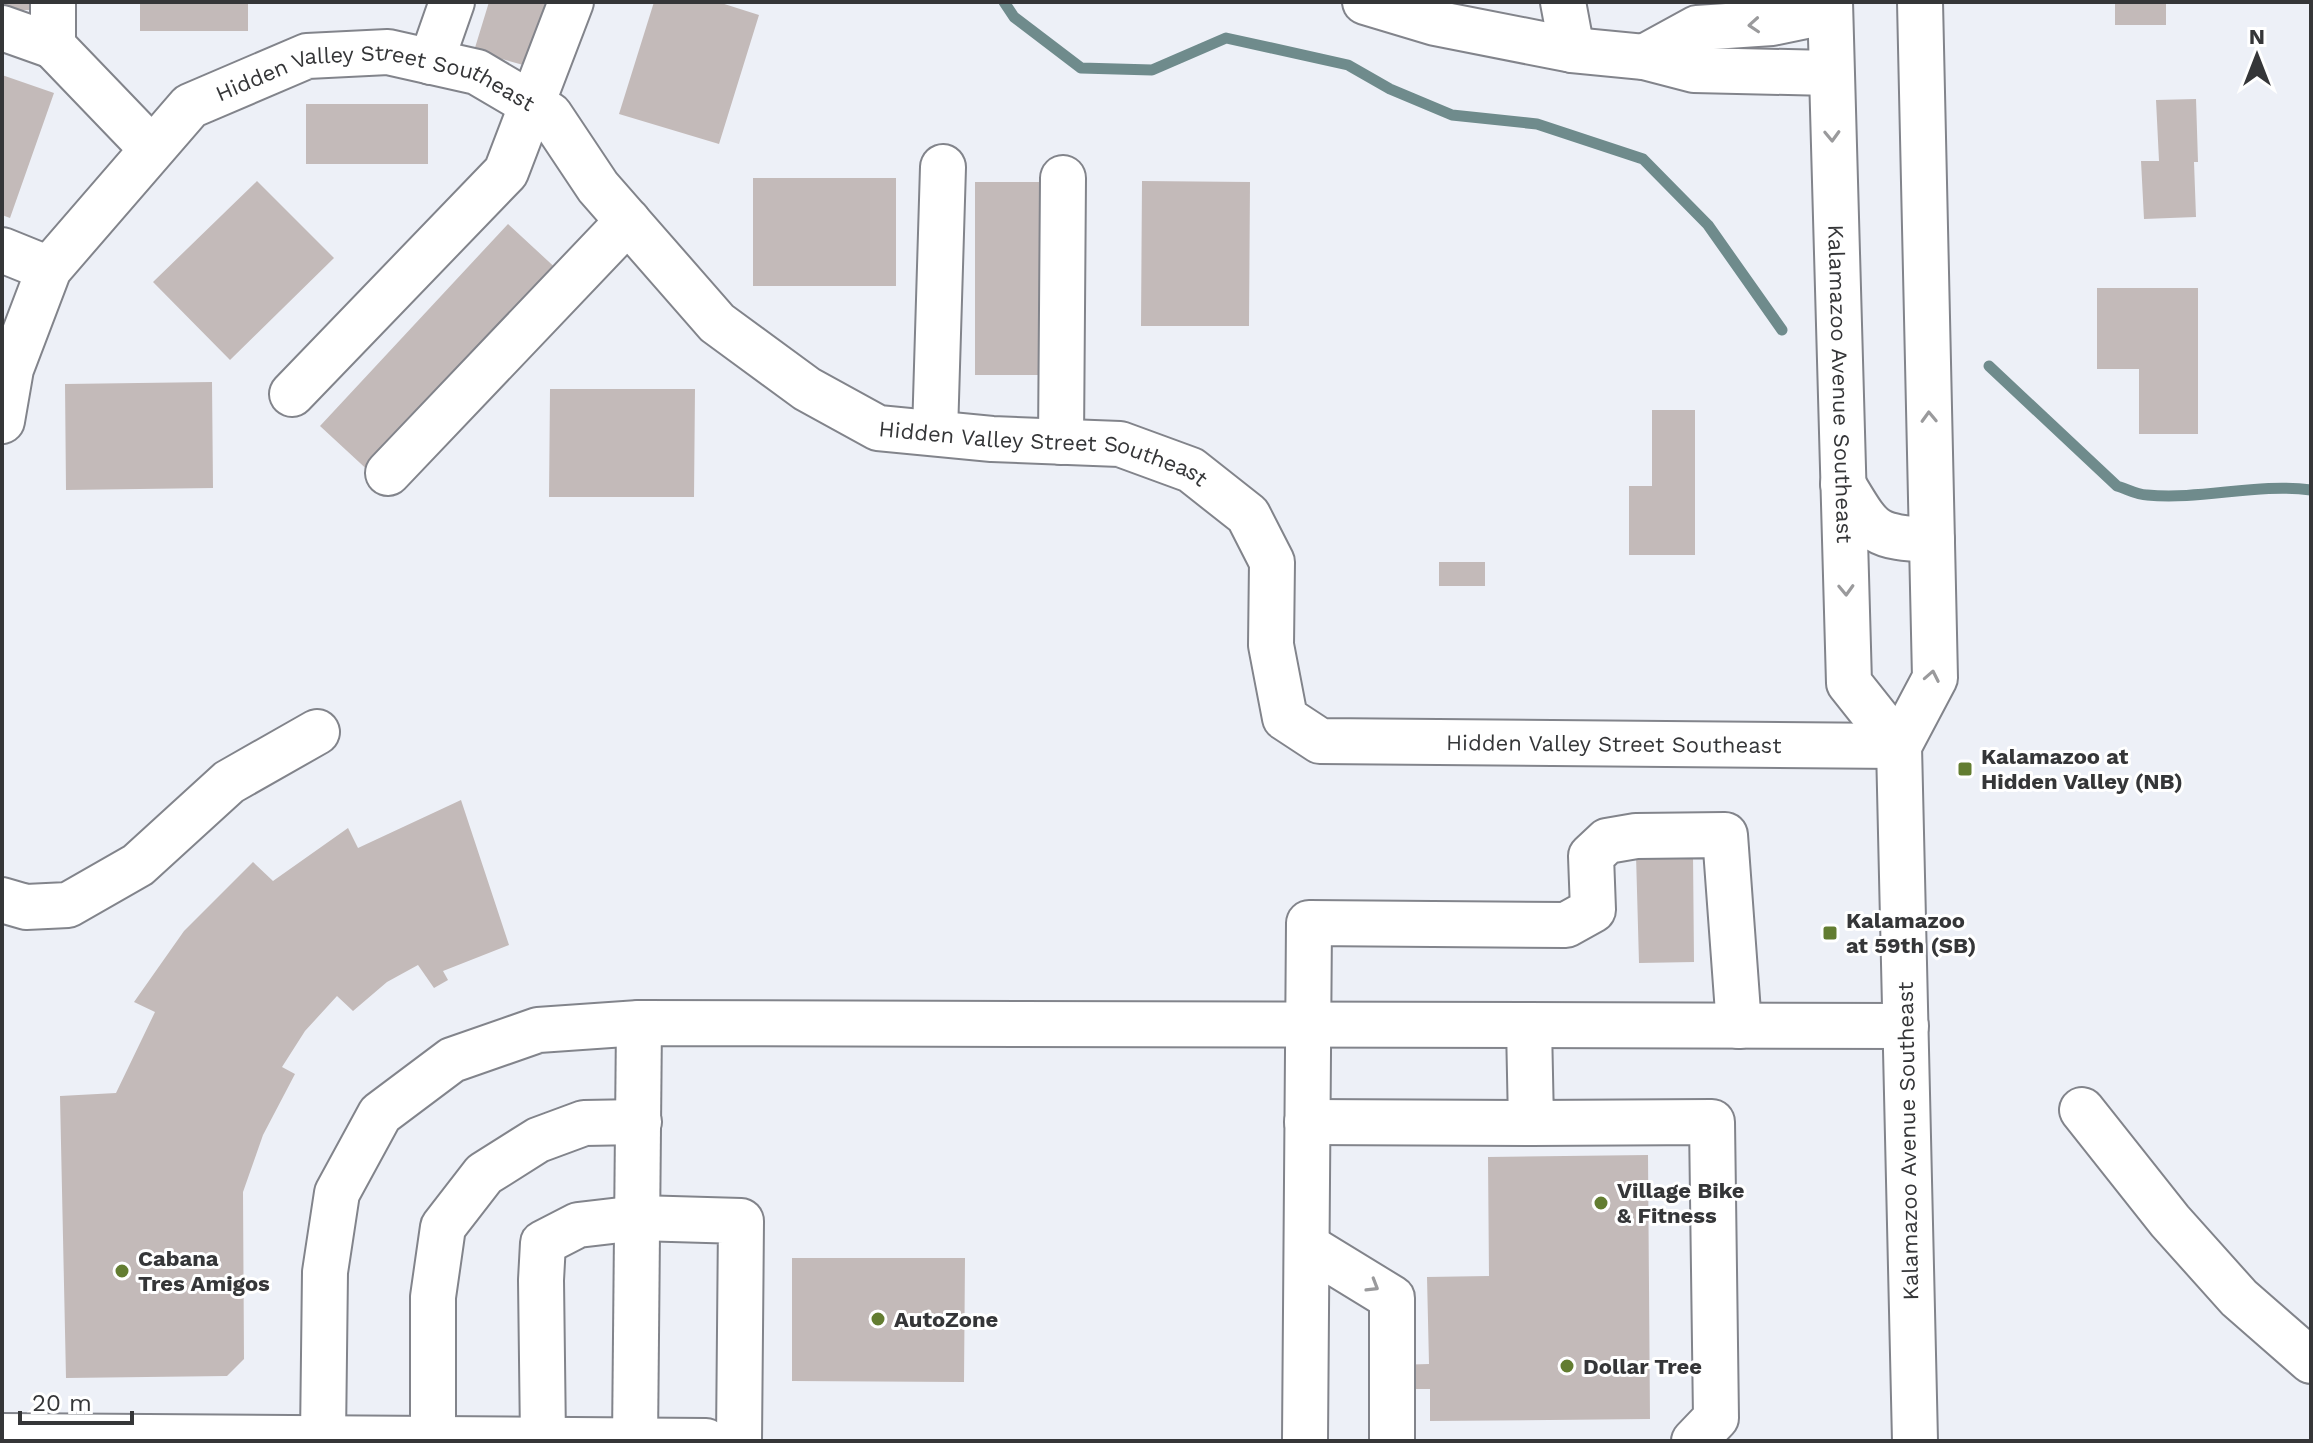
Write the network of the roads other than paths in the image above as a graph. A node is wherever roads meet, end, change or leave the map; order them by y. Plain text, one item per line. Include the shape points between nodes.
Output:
1 (53, 2) edge
2 (452, 2) edge
3 (571, 2) edge
4 (1366, 2) edge
5 (1563, 2) edge
6 (1893, 2) edge
7 (1920, 2) edge
8 (1830, 6) edge
9 (2, 28) edge
10 (53, 46) junction
11 (1572, 50) junction
12 (1644, 57) junction
13 (431, 62) junction
14 (1830, 73) junction
15 (533, 104) junction
16 (1921, 123) junction
17 (152, 149) junction
18 (943, 167) dead end
19 (1063, 178) dead end
20 (628, 221) junction
21 (2, 250) edge
22 (49, 269) junction
23 (292, 394) dead end
24 (3, 415) edge
25 (935, 433) junction
26 (1061, 442) junction
27 (388, 473) dead end
28 (1843, 484) junction
29 (1932, 540) junction
30 (317, 732) dead end
31 (1899, 746) junction
32 (2, 900) edge
33 (639, 1023) junction
34 (1307, 1025) junction
35 (1529, 1026) junction
36 (1739, 1026) junction
37 (1906, 1026) junction
38 (2082, 1110) dead end
39 (639, 1122) junction
40 (1307, 1122) junction
41 (1531, 1123) junction
42 (638, 1218) junction
43 (1307, 1246) junction
44 (2311, 1361) edge
45 (2, 1436) edge
46 (323, 1437) junction
47 (433, 1438) junction
48 (543, 1439) junction
49 (635, 1440) edge
50 (706, 1441) edge
51 (739, 1441) edge
52 (1305, 1441) edge
53 (1392, 1441) edge
54 (1694, 1441) edge
55 (1915, 1441) edge

1 - 10 street
2 - 13 street
3 - 15 street
4 - 11 street via 1435,23
5 - 11 street
6 - 16 street via 1895,63
7 - 16 street, Kalamazoo Avenue Southeast
8 -> 12 street via 1772,23 1697,28
8 - 14 street, Kalamazoo Avenue Southeast
9 - 10 street
10 - 17 street
11 - 12 street
12 - 14 street via 1694,70
13 - 15 street, Hidden Valley Street Southeast via 477,72
13 - 17 street, Hidden Valley Street Southeast via 388,52 307,56 190,106
14 -> 28 street, Kalamazoo Avenue Southeast
15 - 20 street, Hidden Valley Street Southeast via 550,115 598,187
15 - 23 street via 506,172
29 -> 16 street, Kalamazoo Avenue Southeast
17 - 22 street, Hidden Valley Street Southeast
18 - 25 street
19 - 26 street
20 - 25 street, Hidden Valley Street Southeast via 717,323 807,389 878,428
20 - 27 street
21 - 22 street
22 - 24 street, Hidden Valley Street Southeast via 11,369
25 - 26 street, Hidden Valley Street Southeast
26 - 31 street, Hidden Valley Street Southeast via 1120,444 1191,470 1248,515 1272,562 1271,645 1285,718 1320,741
28 - 29 street via 1863,518 1884,536
28 -> 31 street, Kalamazoo Avenue Southeast via 1849,683
31 -> 29 street, Kalamazoo Avenue Southeast via 1935,678
30 - 32 street via 229,782 138,865 68,905 26,907
31 - 37 street, Kalamazoo Avenue Southeast
33 - 34 street
33 - 39 street
33 - 46 street via 538,1030 452,1060 380,1114 337,1193 325,1272
34 - 35 street
34 - 36 street via 1309,923 1566,925 1593,910 1591,856 1607,841 1725,835
34 - 40 street
35 - 36 street
35 - 41 street
36 - 37 street
37 - 55 street, Kalamazoo Avenue Southeast
38 - 44 street via 2239,1298
39 - 42 street
39 - 47 street via 584,1123 538,1140 484,1174 443,1227 433,1297
40 - 41 street
40 - 43 street
41 - 54 street via 1712,1122 1716,1418
42 - 48 street via 578,1225 543,1243
42 - 49 street
42 - 51 street via 741,1221
43 - 52 street
43 -> 53 street via 1392,1298
45 - 46 street
46 - 47 street
47 - 48 street
48 - 49 street
49 - 50 street

